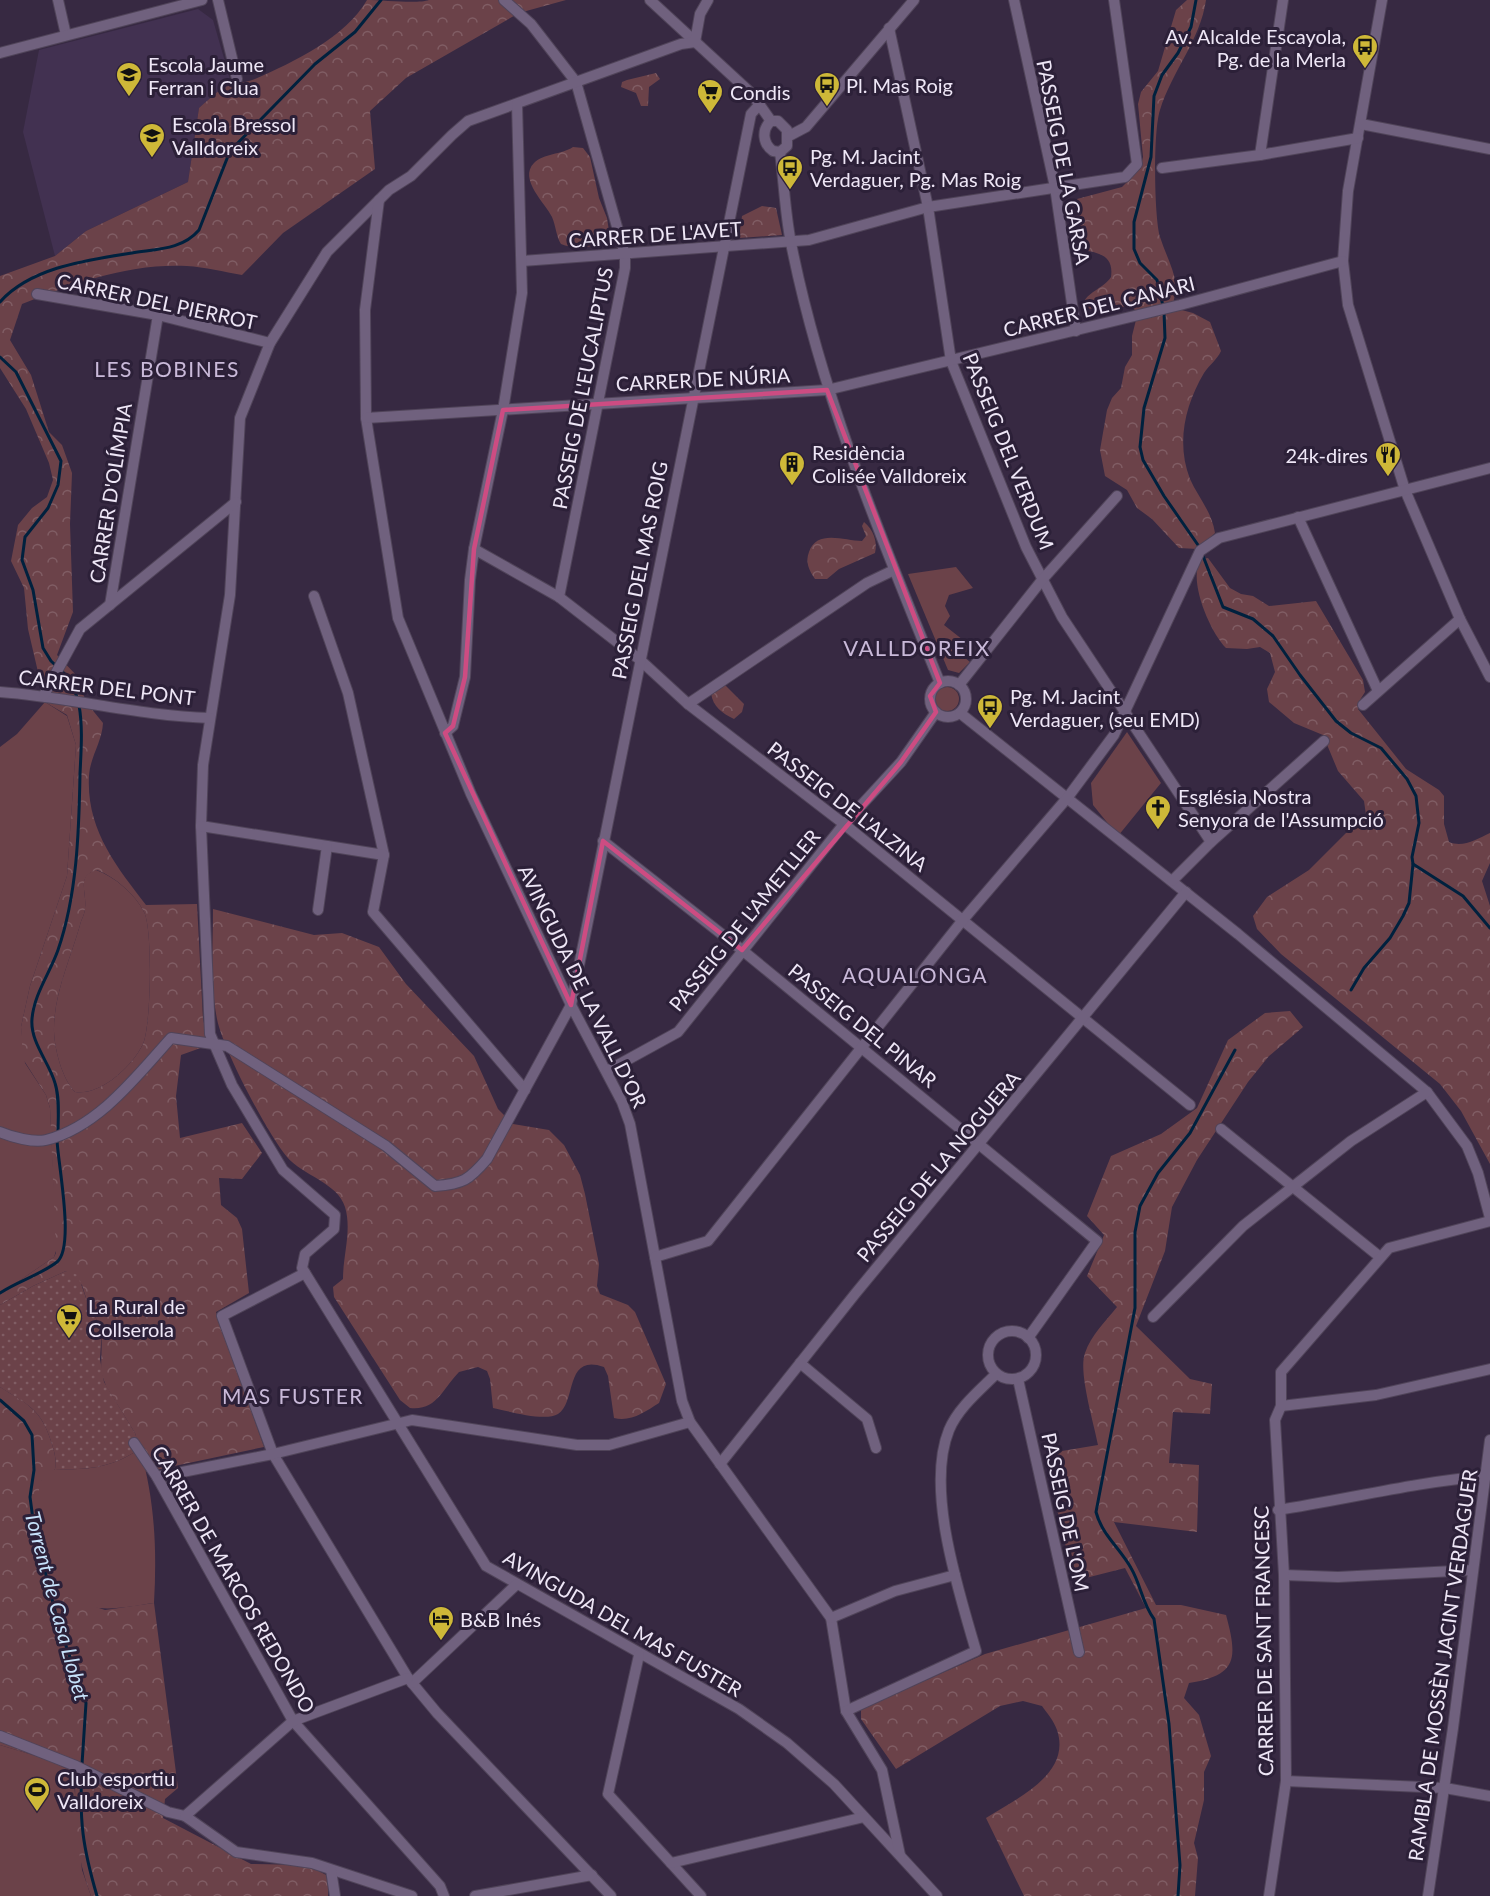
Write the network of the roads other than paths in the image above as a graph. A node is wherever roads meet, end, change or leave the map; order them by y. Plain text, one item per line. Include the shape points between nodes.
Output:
1 (58, 0) edge
2 (202, 0) edge
3 (218, 0) edge
4 (504, 0) edge
5 (650, 0) edge
6 (708, 0) edge
7 (914, 0) edge
8 (1014, 0) edge
9 (1114, 0) edge
10 (1283, 0) edge
11 (1382, 0) edge
12 (889, 28) junction
13 (66, 35) junction
14 (695, 42) junction
15 (0, 53) edge
16 (237, 79) dead end
17 (576, 82) junction
18 (517, 104) junction
19 (760, 104) junction
20 (771, 121) junction
21 (1361, 124) junction
22 (789, 136) junction
23 (1358, 138) junction
24 (766, 142) junction
25 (746, 143) junction
26 (1490, 149) edge
27 (780, 152) junction
28 (1260, 156) junction
29 (1162, 168) dead end
30 (1055, 187) junction
31 (379, 200) junction
32 (928, 207) junction
33 (790, 242) junction
34 (724, 246) junction
35 (625, 255) junction
36 (522, 261) junction
37 (1343, 261) junction
38 (38, 294) dead end
39 (158, 315) junction
40 (1076, 331) junction
41 (270, 343) junction
42 (951, 361) junction
43 (827, 390) junction
44 (692, 397) junction
45 (598, 403) junction
46 (503, 410) junction
47 (366, 418) junction
48 (1490, 468) edge
49 (1405, 490) junction
50 (1117, 496) dead end
51 (236, 502) junction
52 (1298, 517) junction
53 (474, 549) junction
54 (894, 570) junction
55 (1042, 580) junction
56 (314, 596) dead end
57 (559, 597) junction
58 (110, 605) junction
59 (1460, 619) junction
60 (639, 659) junction
61 (1490, 677) edge
62 (940, 683) junction
63 (959, 685) junction
64 (0, 690) edge
65 (1378, 691) junction
66 (44, 694) junction
67 (688, 704) junction
68 (1363, 705) dead end
69 (936, 712) junction
70 (1126, 712) junction
71 (960, 713) junction
72 (210, 718) junction
73 (445, 733) junction
74 (1324, 741) dead end
75 (1068, 797) junction
76 (844, 824) junction
77 (201, 826) junction
78 (603, 841) junction
79 (1211, 842) junction
80 (327, 846) junction
81 (384, 855) junction
82 (1172, 881) junction
83 (1185, 892) junction
84 (318, 910) dead end
85 (962, 921) junction
86 (742, 950) junction
87 (571, 1005) junction
88 (1083, 1019) junction
89 (214, 1042) junction
90 (861, 1049) junction
91 (607, 1071) junction
92 (525, 1090) junction
93 (1427, 1092) junction
94 (1190, 1106) dead end
95 (1221, 1129) dead end
96 (0, 1132) edge
97 (981, 1143) junction
98 (1294, 1188) junction
99 (1490, 1219) edge
100 (655, 1257) junction
101 (1380, 1257) junction
102 (305, 1274) junction
103 (1153, 1317) dead end
104 (1028, 1338) junction
105 (800, 1364) junction
106 (1490, 1369) edge
107 (996, 1374) junction
108 (1018, 1379) junction
109 (1281, 1406) junction
110 (690, 1422) junction
111 (398, 1425) junction
112 (1490, 1440) edge
113 (134, 1443) dead end
114 (876, 1448) dead end
115 (273, 1454) junction
116 (720, 1464) junction
117 (1486, 1476) junction
118 (157, 1478) junction
119 (1278, 1510) junction
120 (1485, 1515) edge
121 (1473, 1570) junction
122 (955, 1575) junction
123 (1284, 1575) junction
124 (517, 1584) junction
125 (831, 1618) junction
126 (1079, 1652) dead end
127 (639, 1655) junction
128 (410, 1680) junction
129 (846, 1711) junction
130 (293, 1721) junction
131 (0, 1736) edge
132 (1286, 1781) junction
133 (1445, 1788) junction
134 (1490, 1796) edge
135 (185, 1816) junction
136 (864, 1817) junction
137 (900, 1855) junction
138 (671, 1863) junction
139 (331, 1870) junction
140 (592, 1875) junction
141 (335, 1896) edge
142 (412, 1896) edge
143 (444, 1896) edge
144 (475, 1896) edge
145 (611, 1896) edge
146 (701, 1896) edge
147 (937, 1896) edge
148 (1269, 1896) edge
149 (1428, 1896) edge

1 - 13 street
2 - 13 street
3 - 16 street
4 - 17 street via 531,24
5 - 14 street
6 - 14 street via 700,14
7 - 12 street
8 - 30 street, PASSEIG DE LA GARSA
9 - 30 street, CARRER DE L'AVET via 1137,164 1125,177
10 - 28 street
11 - 21 street
12 - 22 street via 803,131
12 - 32 street, PASSEIG DEL VERDUM
13 - 15 street
14 - 17 street
14 - 19 street
17 - 18 street
17 - 35 street, PASSEIG DE L'EUCALIPTUS
18 - 31 street via 468,121 411,176
18 - 36 street
19 - 20 street
19 - 25 street, PASSEIG DEL MAS ROIG via 751,114
20 - 22 street via 781,123
20 - 24 street via 765,128
21 - 23 street
21 - 26 street
22 - 27 street via 787,146
23 - 28 street
23 - 37 street via 1348,191
24 - 25 street
24 - 27 street via 773,151
25 - 34 street, PASSEIG DEL MAS ROIG
27 - 33 street
28 - 29 street
30 - 32 street, CARRER DE L'AVET
30 - 40 street, PASSEIG DE LA GARSA
31 - 41 street via 327,252
31 - 47 street, AVINGUDA DE LA VALL D'OR via 366,310
32 - 33 street, CARRER DE L'AVET
32 - 42 street, PASSEIG DEL VERDUM
33 - 34 street, CARRER DE L'AVET
33 - 43 street
34 - 35 street, CARRER DE L'AVET
34 - 44 street, PASSEIG DEL MAS ROIG
35 - 36 street, CARRER DE L'AVET
35 - 45 street, PASSEIG DE L'EUCALIPTUS
36 - 46 street via 522,293
37 - 40 street, CARRER DEL CANARI
37 - 49 street via 1348,305
38 - 39 street, CARRER DEL PIERROT
39 - 41 street, CARRER DEL PIERROT
39 - 58 street, CARRER D'OLÍMPIA
40 - 42 street, CARRER DEL CANARI
41 - 51 street via 240,418
42 - 43 street, CARRER DEL CANARI
42 - 55 street, PASSEIG DEL VERDUM
43 - 44 street, CARRER DE NÚRIA
43 - 54 street
44 - 45 street, CARRER DE NÚRIA
44 - 60 street, PASSEIG DEL MAS ROIG
45 - 46 street, CARRER DE NÚRIA
45 - 57 street, PASSEIG DE L'EUCALIPTUS
46 - 47 street, CARRER DE NÚRIA
46 - 53 street
47 - 73 street, AVINGUDA DE LA VALL D'OR via 398,618
48 - 49 street
49 - 52 street
49 - 59 street
50 - 55 street
51 - 58 street
51 - 72 street via 230,595
52 - 65 street
52 - 70 street via 1219,538 1200,551
53 - 57 street, PASSEIG DE L'ALZINA
53 - 73 street via 465,677 453,726
54 - 62 street
54 - 67 street via 867,583
55 - 63 street
55 - 70 street, PASSEIG DEL VERDUM
56 - 81 street via 348,693
57 - 60 street, PASSEIG DE L'ALZINA
58 - 66 street via 80,629
59 - 61 street
59 - 65 street
60 - 67 street, PASSEIG DE L'ALZINA
60 - 78 street, PASSEIG DEL MAS ROIG
62 - 63 street via 950,681
62 - 69 street via 930,696
63 - 71 street via 966,699
64 - 66 street, CARRER DEL PONT
65 - 68 street
66 - 72 street, CARRER DEL PONT
67 - 76 street, PASSEIG DE L'ALZINA
69 - 71 street via 950,717
69 - 76 street, PASSEIG DE L'AMETLLER via 901,762
70 - 75 street via 1114,735
70 - 79 street, PASSEIG DEL VERDUM
71 - 75 street
72 - 77 street via 203,765
73 - 87 street, AVINGUDA DE LA VALL D'OR
74 - 79 street
75 - 82 street
75 - 85 street
76 - 85 street, PASSEIG DE L'ALZINA
76 - 86 street, PASSEIG DE L'AMETLLER
77 - 80 street
77 - 89 street via 210,1034
78 - 86 street, PASSEIG DEL PINAR
78 - 87 street, PASSEIG DEL MAS ROIG
79 - 82 street
80 - 81 street
80 - 84 street
81 - 92 street via 373,912
82 - 83 street
83 - 88 street, PASSEIG DE LA NOGUERA
83 - 93 street
85 - 88 street, PASSEIG DE L'ALZINA
85 - 90 street
86 - 90 street, PASSEIG DEL PINAR
86 - 91 street, PASSEIG DE L'AMETLLER via 678,1032
87 - 91 street, AVINGUDA DE LA VALL D'OR
87 - 92 street, PASSEIG DEL MAS ROIG
88 - 94 street, PASSEIG DE L'ALZINA
88 - 97 street, PASSEIG DE LA NOGUERA
89 - 92 street, PASSEIG DEL MAS ROIG via 318,1101 386,1146 435,1185 470,1179 487,1159
89 - 96 street, PASSEIG DEL MAS ROIG via 171,1038 90,1121 44,1141
89 - 102 street via 232,1085 283,1170 335,1215 334,1229 304,1254
90 - 97 street, PASSEIG DEL PINAR
90 - 100 street via 708,1241
91 - 100 street, AVINGUDA DE LA VALL D'OR via 630,1124
93 - 98 street via 1351,1141
93 - 99 street via 1467,1146
95 - 98 street
97 - 104 street, PASSEIG DEL PINAR via 1098,1241
97 - 105 street, PASSEIG DE LA NOGUERA
98 - 101 street
98 - 103 street via 1243,1226
99 - 101 street via 1400,1244
100 - 110 street, AVINGUDA DE LA VALL D'OR via 682,1401
101 - 109 street via 1281,1372
102 - 111 street, AVINGUDA DEL MAS FUSTER
102 - 115 street via 222,1316
104 - 107 street via 1015,1331 994,1340 988,1359
104 - 108 street via 1036,1352 1035,1363
105 - 114 street via 867,1419
105 - 116 street, PASSEIG DE LA NOGUERA
106 - 109 street via 1376,1395
107 - 108 street
107 - 122 street via 959,1414 942,1457 940,1480
108 - 126 street, PASSEIG DE L'OM
109 - 119 street, CARRER DE SANT FRANCESC via 1275,1420
110 - 111 street via 609,1445 577,1445 412,1420
110 - 116 street, AVINGUDA DE LA VALL D'OR
111 - 115 street
111 - 124 street, AVINGUDA DEL MAS FUSTER via 486,1566
112 - 117 street, RAMBLA DE MOSSÈN JACINT VERDAGUER
113 - 118 street, CARRER DE MARCOS REDONDO
115 - 118 street
115 - 128 street
116 - 125 street, AVINGUDA DE LA VALL D'OR
117 - 119 street via 1377,1490
117 - 120 street, RAMBLA DE MOSSÈN JACINT VERDAGUER
118 - 130 street, CARRER DE MARCOS REDONDO
119 - 123 street, CARRER DE SANT FRANCESC
120 - 121 street, RAMBLA DE MOSSÈN JACINT VERDAGUER
121 - 123 street via 1338,1577
121 - 133 street, RAMBLA DE MOSSÈN JACINT VERDAGUER
122 - 125 street via 895,1591
122 - 129 street via 976,1651
123 - 132 street, CARRER DE SANT FRANCESC
124 - 127 street, AVINGUDA DEL MAS FUSTER
124 - 128 street
125 - 129 street, AVINGUDA DE LA VALL D'OR
127 - 136 street, AVINGUDA DEL MAS FUSTER via 739,1709 787,1743 834,1784
127 - 138 street via 608,1794
128 - 130 street
128 - 140 street
129 - 137 street, AVINGUDA DE LA VALL D'OR via 882,1770
130 - 135 street
130 - 143 street, CARRER DE MARCOS REDONDO via 429,1873
131 - 135 street via 76,1766 168,1812
132 - 133 street
132 - 148 street, CARRER DE SANT FRANCESC
133 - 134 street
133 - 149 street, RAMBLA DE MOSSÈN JACINT VERDAGUER
135 - 139 street via 236,1852 312,1863
136 - 137 street, AVINGUDA DEL MAS FUSTER
136 - 138 street
137 - 147 street, AVINGUDA DEL MAS FUSTER
138 - 146 street
139 - 141 street
139 - 142 street
140 - 144 street
140 - 145 street

